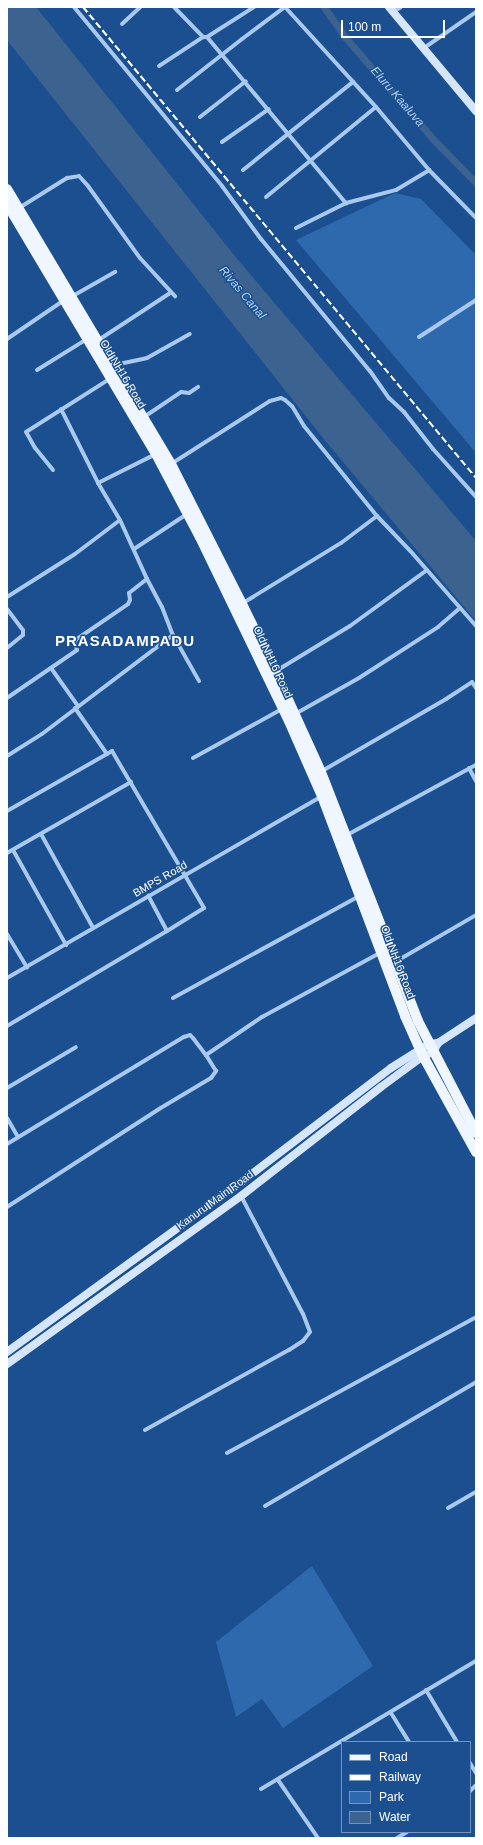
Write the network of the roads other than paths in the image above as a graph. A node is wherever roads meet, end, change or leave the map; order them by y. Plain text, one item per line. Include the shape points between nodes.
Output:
1 (74, 7) edge
2 (140, 7) edge
3 (174, 7) edge
4 (254, 7) edge
5 (285, 7) edge
6 (401, 7) edge
7 (391, 9) edge
8 (476, 12) edge
9 (122, 24) dead end
10 (205, 37) junction
11 (424, 48) junction
12 (222, 54) junction
13 (159, 66) dead end
14 (246, 81) junction
15 (353, 82) junction
16 (177, 90) dead end
17 (376, 107) junction
18 (269, 109) junction
19 (476, 111) edge
20 (200, 117) dead end
21 (290, 134) junction
22 (222, 142) dead end
23 (311, 160) junction
24 (242, 170) dead end
25 (429, 170) junction
26 (7, 189) edge
27 (266, 196) dead end
28 (346, 203) junction
29 (7, 204) edge
30 (19, 208) junction
31 (476, 218) edge
32 (296, 228) dead end
33 (115, 272) dead end
34 (170, 293) junction
35 (175, 296) dead end
36 (67, 299) junction
37 (476, 300) edge
38 (190, 334) dead end
39 (419, 337) dead end
40 (7, 339) edge
41 (92, 340) junction
42 (104, 353) junction
43 (36, 370) dead end
44 (111, 378) junction
45 (198, 387) dead end
46 (61, 409) junction
47 (144, 418) junction
48 (156, 454) junction
49 (171, 464) junction
50 (53, 470) dead end
51 (98, 483) junction
52 (476, 497) edge
53 (188, 514) junction
54 (377, 516) junction
55 (120, 520) junction
56 (134, 549) junction
57 (427, 570) junction
58 (147, 579) junction
59 (7, 597) edge
60 (242, 604) junction
61 (460, 608) junction
62 (7, 609) edge
63 (476, 626) edge
64 (173, 634) junction
65 (7, 648) edge
66 (51, 668) junction
67 (276, 671) junction
68 (199, 681) dead end
69 (476, 688) edge
70 (7, 698) edge
71 (77, 707) junction
72 (289, 709) junction
73 (107, 754) junction
74 (7, 756) edge
75 (193, 758) dead end
76 (476, 765) edge
77 (469, 768) junction
78 (321, 772) junction
79 (476, 781) edge
80 (131, 782) junction
81 (322, 796) junction
82 (7, 811) edge
83 (41, 834) junction
84 (347, 835) junction
85 (13, 850) junction
86 (7, 853) edge
87 (183, 875) junction
88 (360, 895) junction
89 (148, 896) junction
90 (476, 915) edge
91 (93, 928) junction
92 (167, 931) junction
93 (7, 934) edge
94 (66, 946) junction
95 (381, 953) junction
96 (395, 962) junction
97 (27, 967) junction
98 (7, 978) edge
99 (173, 998) dead end
100 (476, 1018) edge
101 (7, 1026) edge
102 (76, 1047) dead end
103 (429, 1049) junction
104 (206, 1054) junction
105 (7, 1088) edge
106 (7, 1118) edge
107 (476, 1133) edge
108 (18, 1137) junction
109 (7, 1144) edge
110 (476, 1152) edge
111 (240, 1196) junction
112 (7, 1207) edge
113 (71, 1305) junction
114 (77, 1314) junction
115 (476, 1317) edge
116 (7, 1352) edge
117 (7, 1364) edge
118 (476, 1382) edge
119 (145, 1430) dead end
120 (227, 1453) dead end
121 (476, 1492) edge
122 (265, 1506) dead end
123 (448, 1508) dead end
124 (476, 1661) edge
125 (426, 1690) junction
126 (391, 1713) junction
127 (344, 1741) edge
128 (408, 1741) edge
129 (456, 1741) edge
130 (341, 1743) edge
131 (278, 1780) junction
132 (261, 1789) dead end
133 (318, 1838) edge

1 - 52 street via 222,186 261,239 370,371 389,398 404,412 432,449
2 - 9 street
3 - 10 street
4 - 10 street
5 - 12 street
5 - 15 street
6 - 7 street
7 - 11 main road
8 - 11 street
10 - 12 street
10 - 13 street
11 - 19 main road
12 - 14 street
12 - 16 street
14 - 18 street
14 - 20 street
15 - 17 street
15 - 21 street
17 - 23 street
17 - 25 street
18 - 21 street
18 - 22 street
21 - 23 street
21 - 24 street
23 - 27 street
23 - 28 street
25 - 28 street via 396,190
25 - 31 street
26 - 30 main road, Old NH16 Road
28 - 32 street
29 - 36 main road, Old NH16 Road
30 - 34 street via 67,178 79,176 140,258
30 - 36 main road, Old NH16 Road
33 - 36 street
34 - 35 street
34 - 41 street
36 - 40 street
36 - 41 main road, Old NH16 Road
37 - 39 street
38 - 42 street via 147,358 120,364 109,350
41 - 42 main road, Old NH16 Road
41 - 43 street
41 - 44 main road, Old NH16 Road
42 - 47 main road, Old NH16 Road
44 - 46 street
44 - 48 main road, Old NH16 Road
45 - 47 street via 189,393 181,392
46 - 50 street via 26,432
46 - 51 street
47 - 49 main road, Old NH16 Road
48 - 51 street
48 - 53 main road, Old NH16 Road
49 - 54 street via 270,401 281,398 292,406 304,426
49 - 60 main road, Old NH16 Road
51 - 55 street
53 - 56 street
53 - 72 main road, Old NH16 Road
54 - 57 street
54 - 60 street via 341,543
55 - 56 street
55 - 59 street via 75,554
56 - 58 street
57 - 61 street
57 - 67 street via 350,626
58 - 64 street via 162,606
58 - 66 street via 129,593 128,604 74,641 77,650
60 - 67 main road, Old NH16 Road
61 - 63 street
61 - 72 street via 438,627 360,678
62 - 65 street via 24,635
64 - 68 street
64 - 71 street
66 - 70 street
66 - 71 street
67 - 72 main road, Old NH16 Road
69 - 78 street via 472,682
71 - 73 street
71 - 74 street via 42,734
72 - 75 street
72 - 78 main road, Old NH16 Road
72 - 81 main road, Old NH16 Road via 289,721
73 - 80 street via 112,751
73 - 82 street
76 - 77 street
77 - 79 street
77 - 84 street
78 - 84 main road, Old NH16 Road
80 - 83 street
80 - 87 street
81 - 87 street, BMPS Road
81 - 88 main road, Old NH16 Road
83 - 85 street
83 - 91 street
84 - 96 main road, Old NH16 Road
85 - 86 street
85 - 94 street
87 - 89 street, BMPS Road
87 - 92 street via 203,910
88 - 95 main road, Old NH16 Road
88 - 99 street
89 - 91 street, BMPS Road
89 - 92 street
90 - 96 street
91 - 94 street, BMPS Road
92 - 101 street
93 - 97 street
94 - 97 street, BMPS Road
95 - 103 main road, Old NH16 Road via 405,1016
95 - 104 street via 262,1017
96 - 103 main road, Old NH16 Road
97 - 98 street, BMPS Road
100 - 103 main road
102 - 105 street
103 - 107 main road, Old NH16 Road
103 - 110 main road, Old NH16 Road
103 - 111 main road, Kanuru Main Road
103 - 113 main road, Kanuru Main Road via 391,1068 240,1183
104 - 108 street via 193,1038 184,1037
104 - 112 street via 216,1071 211,1078
106 - 108 street
108 - 109 street
111 - 114 main road, Kanuru Main Road
111 - 119 street via 303,1314 310,1332 303,1341 289,1350
113 - 114 main road
113 - 116 main road, Kanuru Main Road
114 - 117 main road, Kanuru Main Road
115 - 120 street
118 - 122 street via 412,1422
121 - 123 street
124 - 125 street
125 - 126 street
125 - 129 street
126 - 127 street
126 - 128 street
130 - 131 street
131 - 132 street
131 - 133 street

